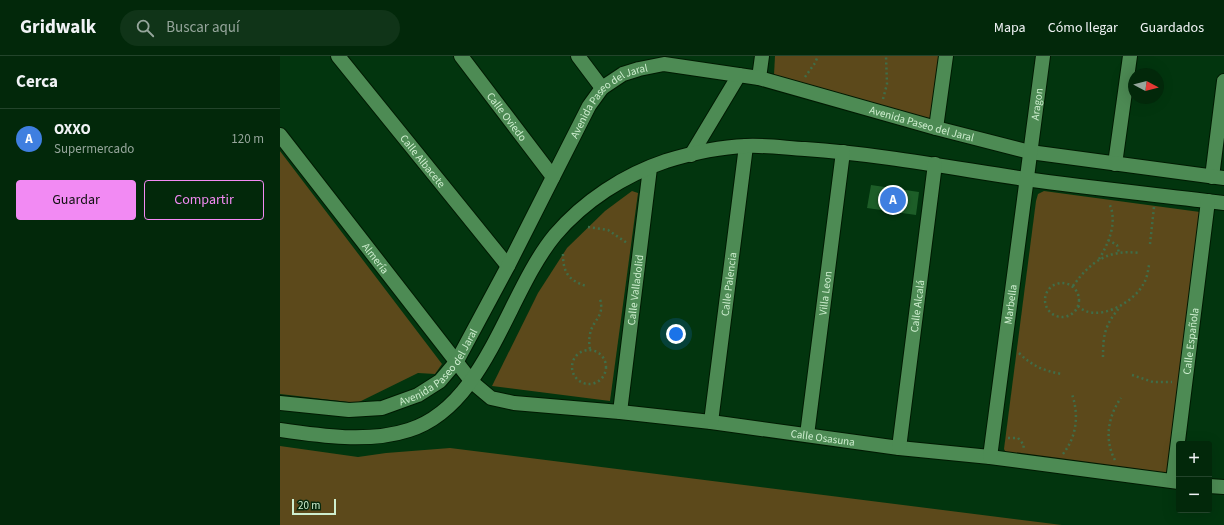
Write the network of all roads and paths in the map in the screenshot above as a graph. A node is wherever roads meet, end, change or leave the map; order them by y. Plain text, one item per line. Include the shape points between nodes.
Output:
1 (338, 56) edge
2 (461, 56) edge
3 (578, 56) edge
4 (762, 56) edge
5 (818, 56) edge
6 (886, 56) edge
7 (946, 56) edge
8 (1043, 56) edge
9 (1130, 56) edge
10 (665, 60) edge
11 (739, 75) junction
12 (759, 78) junction
13 (1224, 81) edge
14 (800, 82) dead end
15 (602, 88) junction
16 (881, 105) dead end
17 (936, 128) junction
18 (280, 135) edge
19 (746, 146) junction
20 (843, 152) junction
21 (1030, 152) junction
22 (691, 154) junction
23 (935, 164) junction
24 (1115, 164) junction
25 (650, 168) junction
26 (553, 177) junction
27 (1218, 178) edge
28 (1026, 179) junction
29 (1208, 201) junction
30 (1116, 202) dead end
31 (1224, 203) edge
32 (1147, 206) dead end
33 (1154, 207) junction
34 (1162, 208) dead end
35 (588, 227) dead end
36 (1108, 240) junction
37 (1150, 244) dead end
38 (631, 246) dead end
39 (1119, 253) junction
40 (1139, 253) dead end
41 (563, 254) dead end
42 (1098, 260) junction
43 (1149, 265) dead end
44 (508, 266) junction
45 (586, 286) dead end
46 (1073, 286) junction
47 (600, 299) dead end
48 (1122, 305) junction
49 (1078, 306) junction
50 (1020, 345) dead end
51 (590, 350) junction
52 (1019, 353) junction
53 (1103, 357) dead end
54 (1018, 360) dead end
55 (457, 361) junction
56 (1062, 374) dead end
57 (1132, 374) dead end
58 (472, 382) junction
59 (1173, 382) dead end
60 (1072, 394) dead end
61 (1121, 398) dead end
62 (280, 404) edge
63 (620, 412) junction
64 (711, 422) junction
65 (280, 430) edge
66 (1009, 430) dead end
67 (806, 435) junction
68 (1008, 438) junction
69 (1007, 443) dead end
70 (899, 448) junction
71 (1020, 455) dead end
72 (1060, 456) dead end
73 (990, 457) junction
74 (1116, 462) dead end
75 (1176, 477) edge
76 (1176, 481) edge
77 (1212, 486) edge
78 (1224, 487) edge

1 - 44 street, Calle Albacete
2 - 26 street, Calle Oviedo
3 - 15 street
4 - 12 street
5 - 14 path via 809,73
6 - 16 path via 887,84
7 - 17 street
8 - 21 street, Aragon
9 - 24 street
10 - 11 street, Avenida Paseo del Jaral
10 - 15 street, Avenida Paseo del Jaral via 623,74
11 - 12 street, Avenida Paseo del Jaral
11 - 22 street
12 - 17 street, Avenida Paseo del Jaral
13 - 27 street
15 - 26 street, Avenida Paseo del Jaral via 576,128
17 - 21 street, Avenida Paseo del Jaral
18 - 55 street, Almería
19 - 20 street
19 - 22 street
19 - 64 street, Calle Palencia
20 - 23 street
20 - 67 street, Villa Leon
21 - 24 street, Avenida Paseo del Jaral
21 - 28 street, Marbella
22 - 25 street
23 - 28 street
23 - 70 street, Calle Alcalá
24 - 27 street, Avenida Paseo del Jaral
25 - 58 street via 610,186 556,235 535,264
25 - 63 street, Calle Valladolid
26 - 44 street, Avenida Paseo del Jaral
28 - 29 street
28 - 73 street, Marbella
29 - 31 street
29 - 75 street, Calle Española
30 - 36 path via 1108,201 1113,217
32 - 33 path
33 - 34 path
33 - 37 path
35 - 38 path via 608,230
36 - 39 path via 1117,245
36 - 42 path
39 - 40 path
39 - 42 path
41 - 45 path via 566,275
42 - 46 path via 1086,269
43 - 48 path via 1144,284
44 - 55 street, Avenida Paseo del Jaral
46 - 49 path via 1079,295
46 - 49 path via 1062,282 1052,286 1045,297 1045,304 1053,315 1061,317 1072,313
47 - 51 path via 600,315 590,334
48 - 49 path via 1101,312 1086,311
48 - 53 path via 1107,325
50 - 52 path
51 - 51 path via 581,351 576,355 572,366 575,377 587,384 600,379 606,367 600,354
52 - 54 path
52 - 56 path via 1043,370
55 - 58 street, Almería
55 - 62 street, Avenida Paseo del Jaral via 430,388 382,408 349,410
57 - 59 path via 1153,382
58 - 63 street, Calle Osasuna via 483,392 499,400
58 - 65 street via 448,408 411,430 369,437
60 - 72 path via 1077,414 1076,422 1069,445
61 - 74 path via 1111,415 1108,440
63 - 64 street, Calle Osasuna
64 - 67 street, Calle Osasuna
66 - 68 path
67 - 70 street, Calle Osasuna
68 - 69 path
68 - 71 path via 1014,437 1022,441 1024,446
70 - 73 street, Calle Osasuna
73 - 76 street, Calle Osasuna
77 - 78 street

